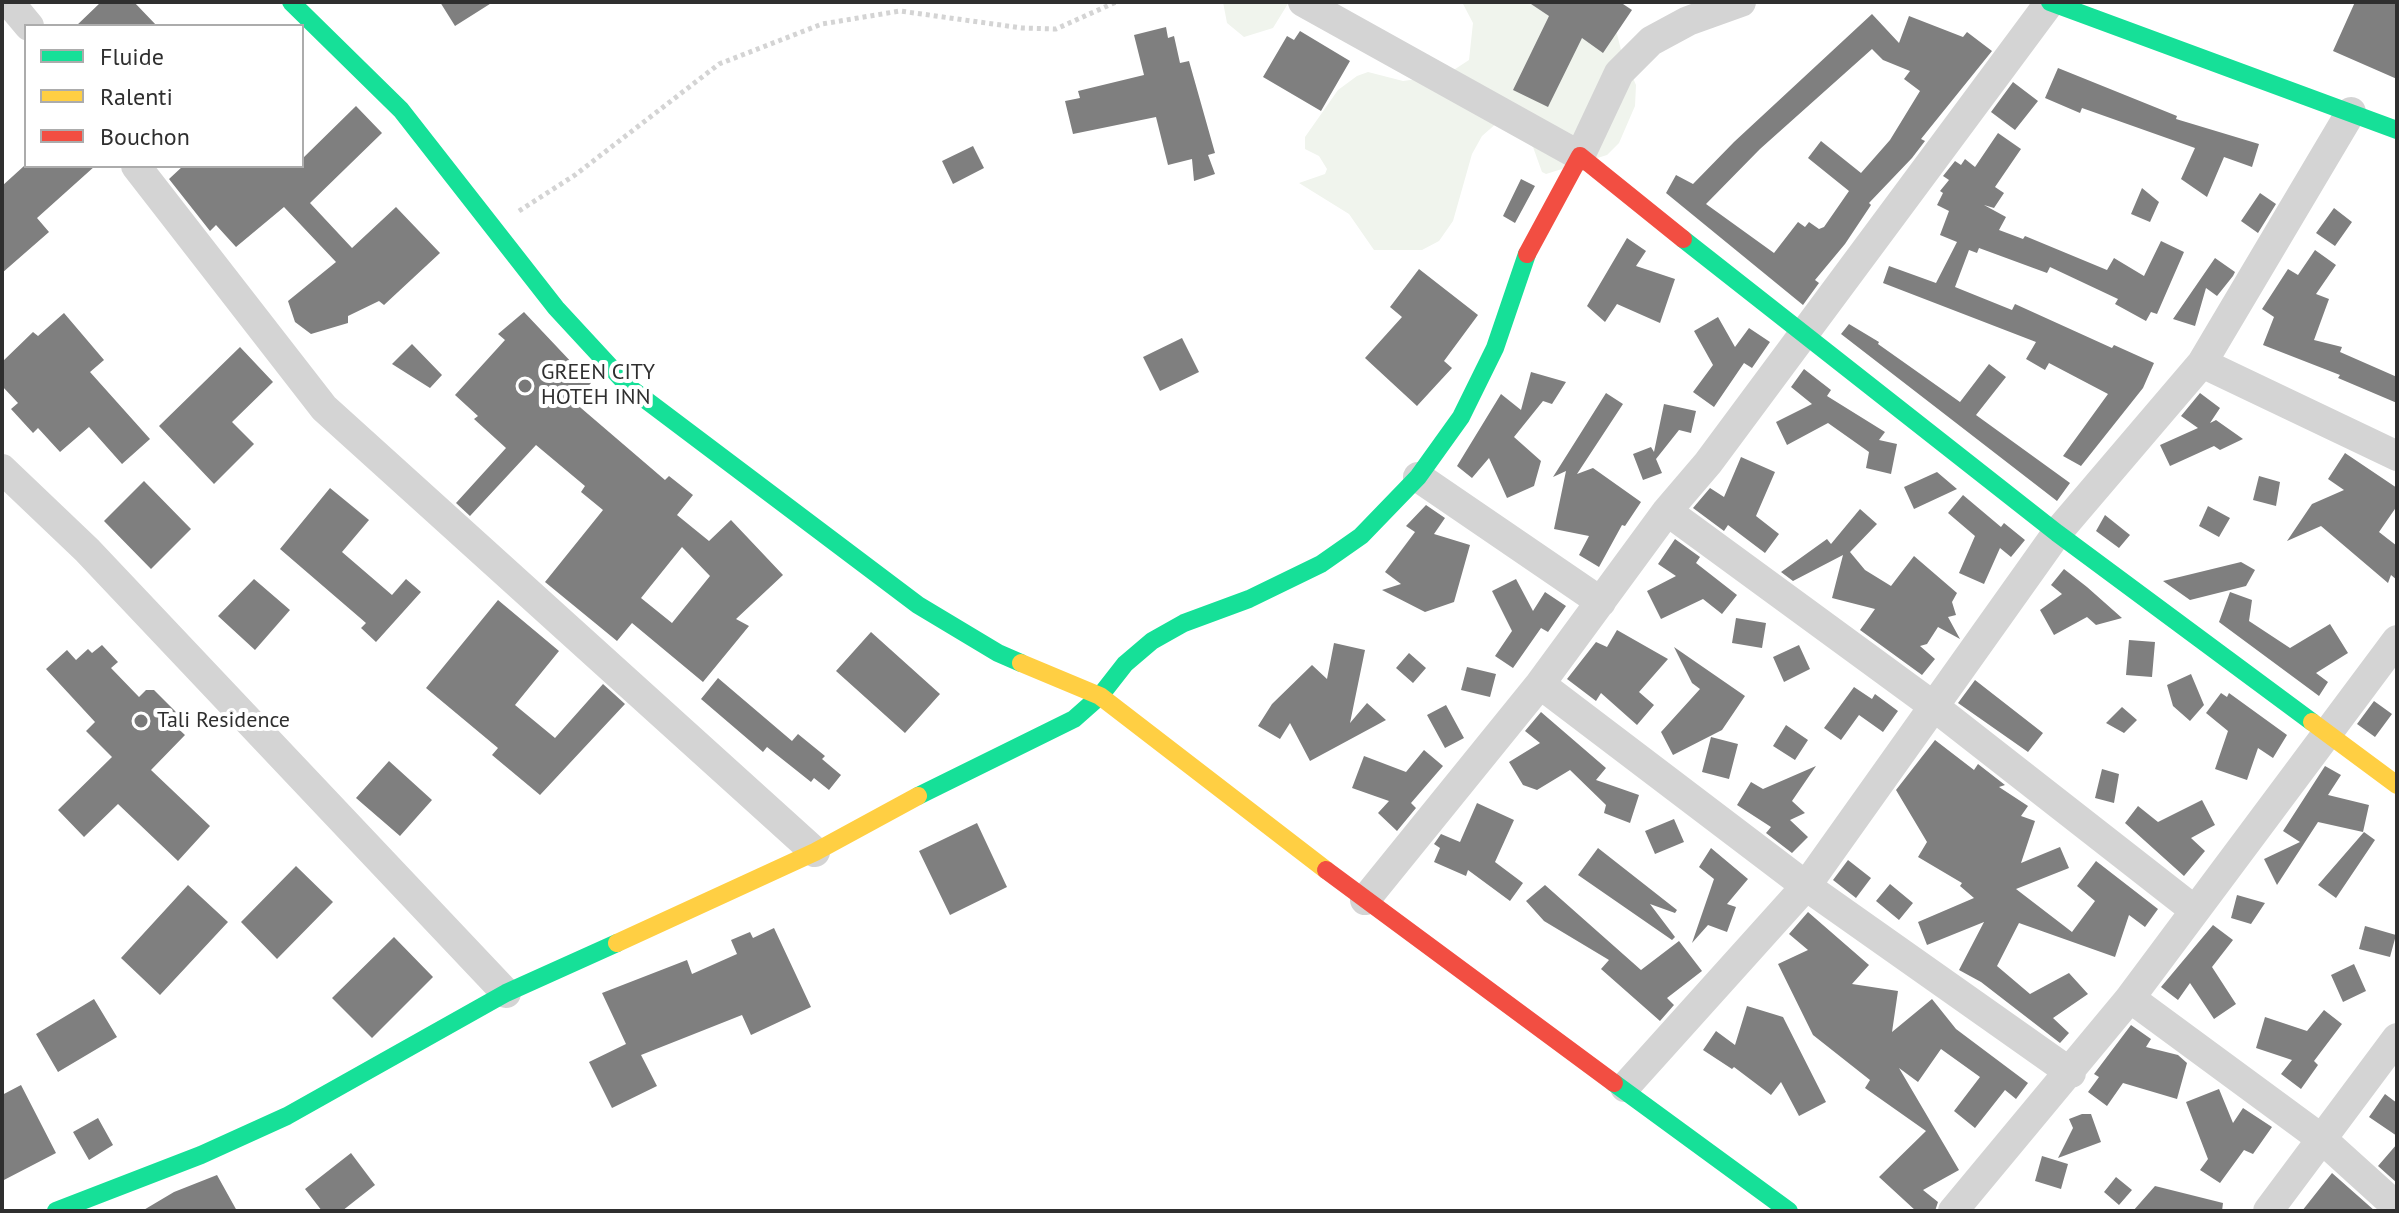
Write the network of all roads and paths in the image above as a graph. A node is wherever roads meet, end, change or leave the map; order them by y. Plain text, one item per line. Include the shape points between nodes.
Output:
1 (9, 2) edge
2 (291, 2) edge
3 (1116, 2) edge
4 (1303, 2) edge
5 (1741, 2) edge
6 (2050, 2) edge
7 (1686, 11) edge
8 (27, 24) edge
9 (2351, 112) junction
10 (2397, 130) edge
11 (1580, 156) junction
12 (138, 168) edge
13 (495, 227) junction
14 (1801, 335) junction
15 (2202, 363) junction
16 (2397, 456) edge
17 (2, 469) edge
18 (1418, 477) junction
19 (1667, 511) junction
20 (2057, 533) junction
21 (1601, 602) junction
22 (2397, 640) edge
23 (1540, 684) junction
24 (1100, 696) junction
25 (1932, 705) junction
26 (2328, 734) junction
27 (2397, 785) edge
28 (815, 852) junction
29 (1806, 886) junction
30 (1365, 900) junction
31 (2193, 909) junction
32 (506, 993) junction
33 (2130, 998) junction
34 (2397, 1038) edge
35 (2071, 1073) junction
36 (1625, 1087) junction
37 (2323, 1140) junction
38 (2397, 1207) edge
39 (56, 1211) edge
40 (1789, 1211) edge
41 (1953, 1211) edge
42 (2268, 1211) edge

1 - 8 street
2 - 13 street via 401,110
3 - 13 path via 1056,29 900,11 822,24 719,64 575,175
4 - 11 street
5 - 7 street
6 - 9 street
6 - 14 street
7 - 11 street via 1619,73
9 - 10 street
9 - 15 street
11 - 14 street
11 - 18 street via 1528,250 1495,348 1461,417
12 - 28 street via 324,408
13 - 24 street via 556,308 655,408 918,605 998,653
14 - 19 street
14 - 20 street
15 - 16 street
15 - 20 street
17 - 32 street via 98,562
18 - 21 street
18 - 24 street via 1361,536 1321,564 1152,641
19 - 21 street
19 - 25 street
20 - 25 street
20 - 26 street
21 - 23 street
22 - 26 street
23 - 29 street
23 - 30 street
24 - 28 street via 1074,719 962,772
24 - 30 street
25 - 29 street
25 - 31 street
26 - 27 street
26 - 31 street
28 - 32 street
29 - 35 street
29 - 36 street
30 - 36 street
31 - 33 street
32 - 39 street via 287,1116
33 - 35 street
33 - 37 street
34 - 37 street
35 - 41 street
36 - 40 street
37 - 38 street
37 - 42 street

